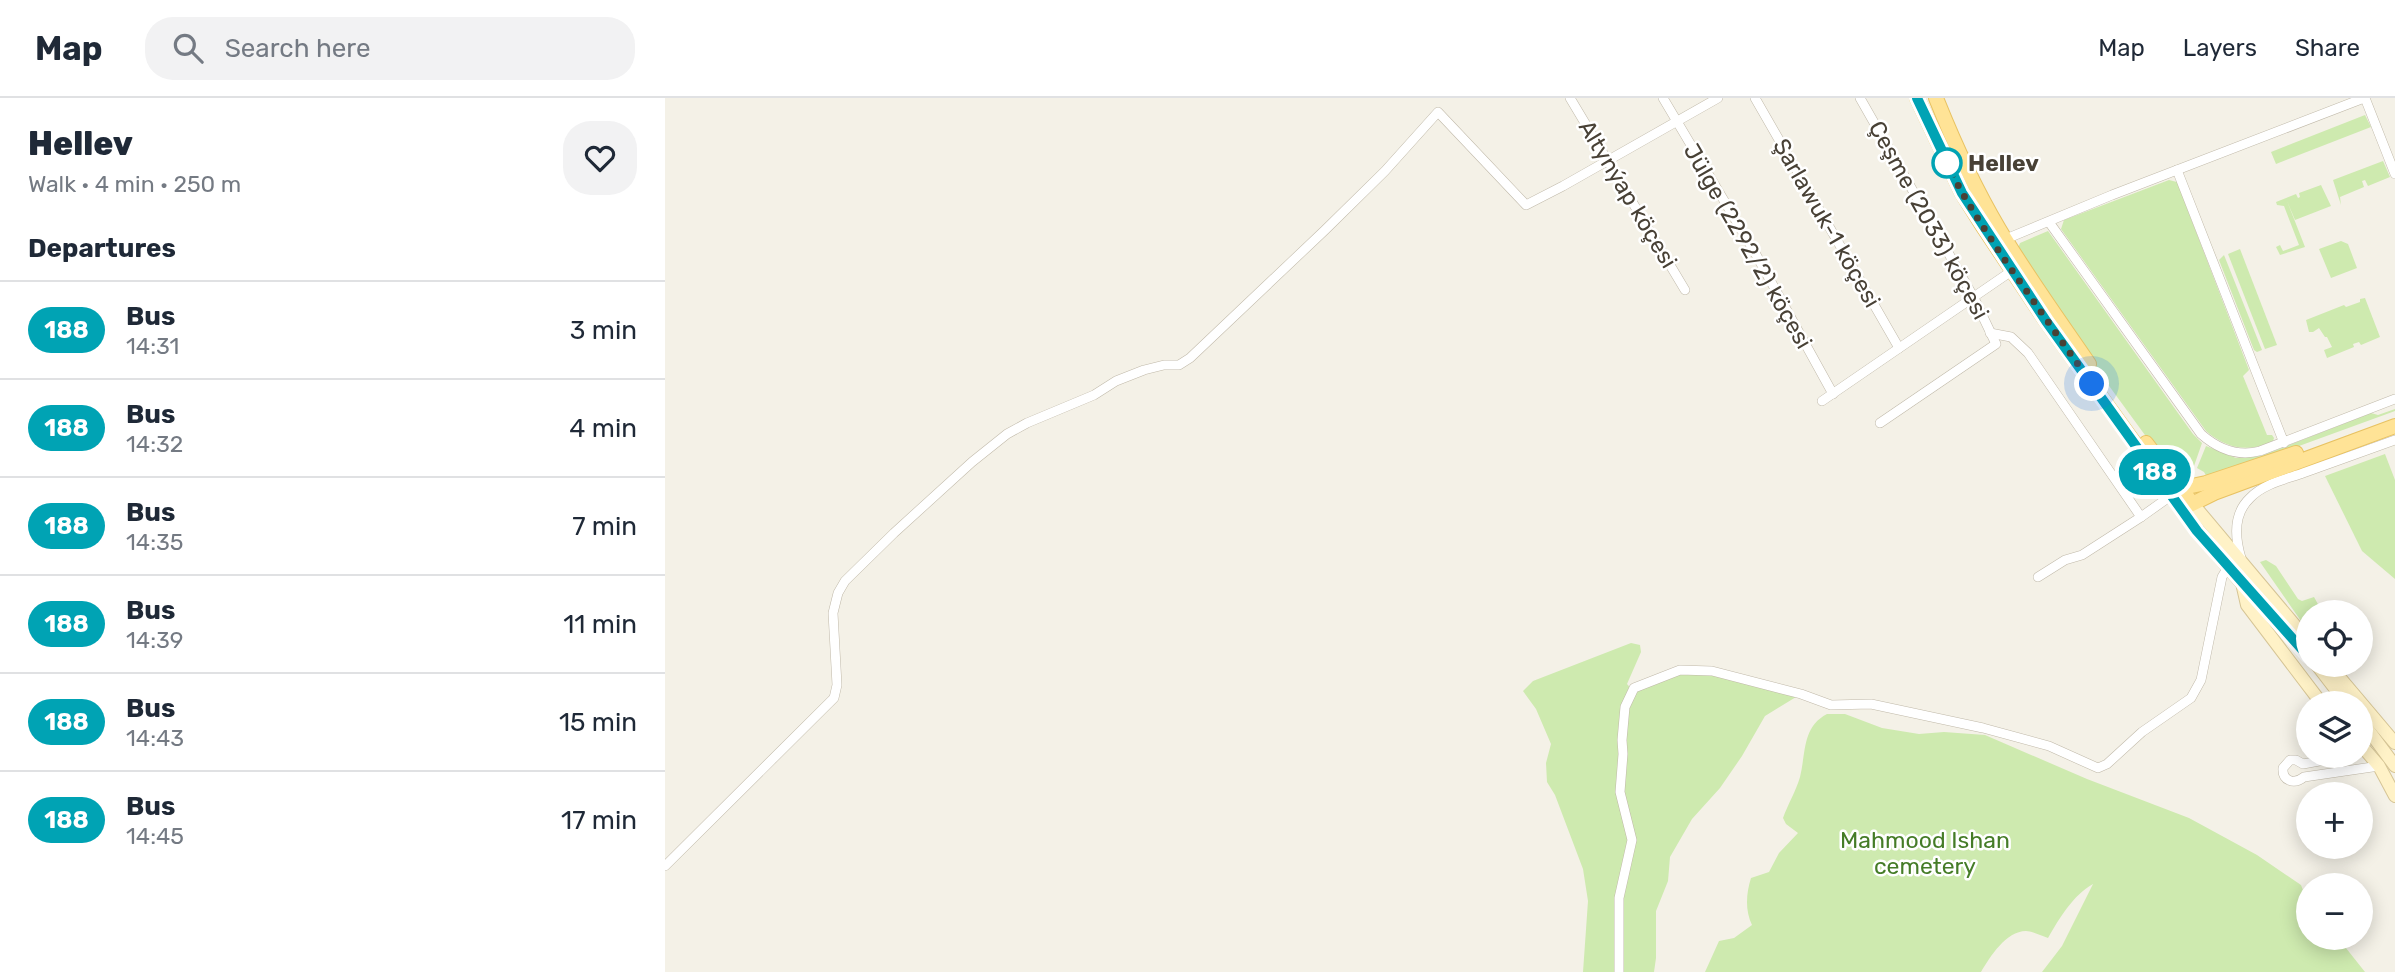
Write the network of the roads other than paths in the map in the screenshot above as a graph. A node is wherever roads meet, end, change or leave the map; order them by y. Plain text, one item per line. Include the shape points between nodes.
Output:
1 (1570, 98) edge
2 (1663, 98) edge
3 (1718, 98) edge
4 (1755, 98) edge
5 (1860, 98) edge
6 (1917, 98) edge
7 (1935, 98) edge
8 (2365, 98) edge
9 (1676, 122) junction
10 (1607, 160) junction
11 (2178, 170) junction
12 (2395, 174) edge
13 (2049, 222) junction
14 (2000, 242) junction
15 (2016, 268) junction
16 (1685, 290) dead end
17 (1974, 298) junction
18 (1990, 332) junction
19 (1899, 348) junction
20 (1833, 394) junction
21 (2395, 399) edge
22 (1822, 401) dead end
23 (2395, 417) edge
24 (1880, 423) dead end
25 (2395, 426) edge
26 (2395, 440) edge
27 (2284, 443) junction
28 (2349, 444) junction
29 (2363, 451) junction
30 (2291, 465) junction
31 (2282, 481) junction
32 (2177, 492) junction
33 (2187, 506) junction
34 (2141, 517) junction
35 (2243, 566) junction
36 (2228, 567) junction
37 (2038, 577) dead end
38 (2242, 583) junction
39 (2296, 627) edge
40 (2296, 643) edge
41 (2326, 677) edge
42 (2339, 677) edge
43 (2312, 691) edge
44 (2337, 691) edge
45 (2373, 736) edge
46 (2395, 743) edge
47 (2296, 760) edge
48 (2373, 760) edge
49 (2379, 766) junction
50 (2395, 766) edge
51 (2373, 767) edge
52 (2366, 768) edge
53 (2395, 796) edge
54 (665, 866) edge
55 (1619, 972) edge

1 - 10 street, Altynýap köçesi
2 - 9 street, Jülge (2292/2) köçesi
3 - 9 street
4 - 19 street, Şarlawuk-1 köçesi
5 - 17 street, Çeşme (2033) köçesi
6 - 14 main road via 1962,193
7 - 14 main road
8 - 11 street
8 - 12 street
9 - 10 street
9 - 20 street, Jülge (2292/2) köçesi
10 - 16 street, Altynýap köçesi
10 - 54 street via 1526,205 1438,113 1385,171 1190,358 1179,365 1134,373 1007,434 845,581 833,613 834,698
11 - 13 street
11 - 27 street
13 - 14 street
13 - 27 street via 2201,434 2221,448 2245,454
14 - 15 main road
15 - 17 street
15 - 32 main road
17 - 18 street, Çeşme (2033) köçesi
17 - 19 street
18 - 24 street, Çeşme (2033) köçesi via 1996,344
18 - 34 street via 2011,337 2028,353
19 - 20 street
20 - 22 street
21 - 27 street
23 - 32 main road
25 - 28 main road
26 - 29 street
28 - 29 main road
28 - 30 main road
29 - 31 street
30 - 31 main road
30 - 33 main road
31 - 35 street via 2251,496 2241,511 2235,540
32 - 33 main road
32 - 34 street
33 - 35 main road
33 - 36 main road via 2197,531
34 - 37 street
35 - 39 main road
36 - 38 main road
36 - 55 street via 2197,690 2098,768 2049,746 1983,728 1871,704 1831,705 1712,671 1680,670 1634,688 1625,707 1622,740 1620,792 1632,840 1619,898
38 - 40 main road
38 - 43 main road via 2247,605
41 - 44 main road
42 - 46 main road
45 - 50 main road
47 - 52 street via 2284,766 2283,774 2295,782
48 - 49 main road
49 - 51 street
49 - 53 main road

